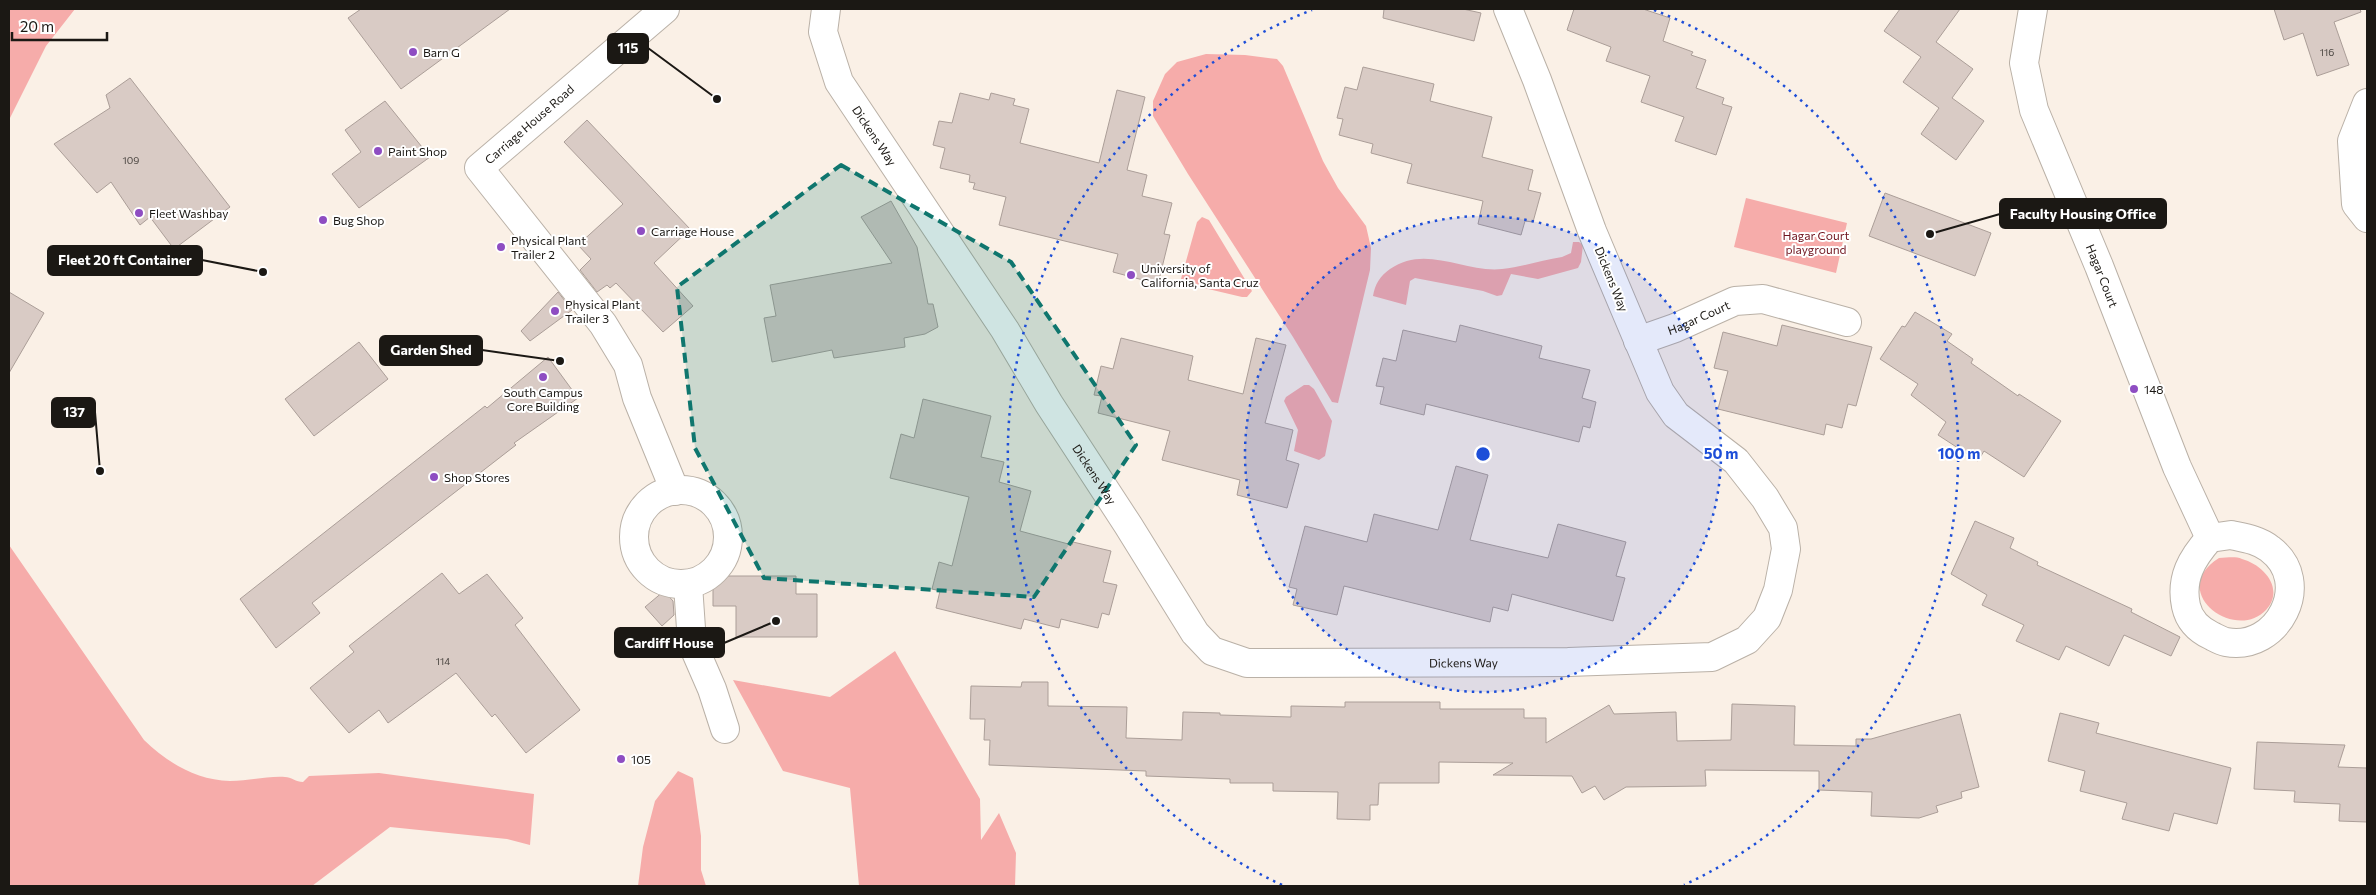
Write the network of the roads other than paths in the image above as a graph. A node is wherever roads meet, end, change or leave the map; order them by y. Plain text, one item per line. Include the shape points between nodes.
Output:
1 (665, 9) edge
2 (826, 9) edge
3 (1508, 9) edge
4 (2034, 9) edge
5 (2367, 103) edge
6 (2367, 218) edge
7 (1846, 322) dead end
8 (1638, 341) junction
9 (676, 491) junction
10 (2210, 538) dead end
11 (688, 585) junction
12 (725, 729) dead end

1 - 9 street, Carriage House Road via 479,168 603,324 628,365 637,398
2 - 8 street, Dickens Way via 823,32 839,82 1005,330 1195,633 1212,651 1228,658 1247,663 1577,662 1712,657 1747,640 1767,618 1778,590 1786,549 1784,528 1736,461 1676,415 1660,392
3 - 8 street, Dickens Way via 1592,231
4 - 10 street, Hagar Court via 2024,63 2034,110 2178,467
5 - 6 street via 2352,141 2356,204
7 - 8 street, Hagar Court via 1763,299 1735,301
9 - 11 street via 704,497 724,519 728,534 720,563 710,574
9 - 11 street via 660,495 647,504 638,517 634,532 635,548 641,563 652,574 666,582
11 - 12 street via 692,643

